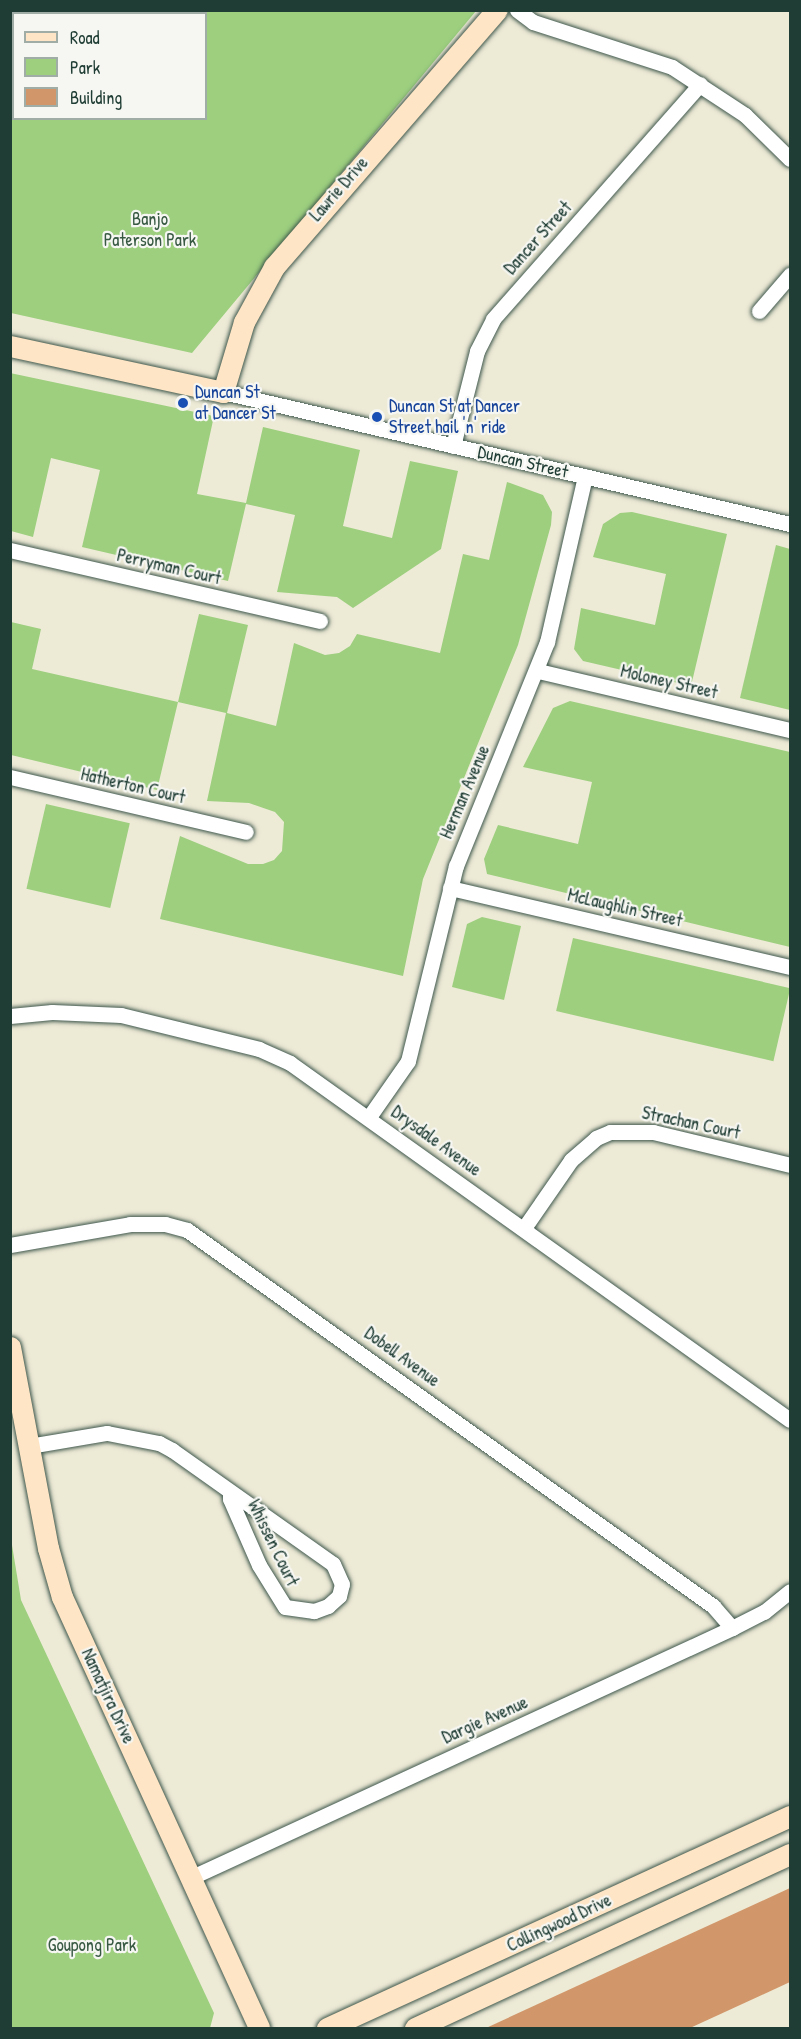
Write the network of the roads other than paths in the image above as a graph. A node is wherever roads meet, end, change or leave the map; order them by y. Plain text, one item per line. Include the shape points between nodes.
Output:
1 (497, 10) edge
2 (517, 10) edge
3 (700, 84) junction
4 (790, 159) edge
5 (790, 275) edge
6 (759, 311) dead end
7 (10, 346) edge
8 (223, 392) junction
9 (453, 446) junction
10 (585, 476) junction
11 (790, 524) edge
12 (10, 550) edge
13 (320, 621) dead end
14 (538, 671) junction
15 (790, 730) edge
16 (10, 777) edge
17 (246, 832) dead end
18 (450, 888) junction
19 (790, 967) edge
20 (10, 1016) edge
21 (369, 1117) junction
22 (789, 1170) edge
23 (524, 1228) junction
24 (10, 1245) edge
25 (10, 1347) edge
26 (790, 1420) edge
27 (29, 1446) junction
28 (230, 1492) junction
29 (790, 1592) edge
30 (732, 1628) junction
31 (790, 1816) edge
32 (790, 1854) edge
33 (192, 1877) junction
34 (259, 2028) edge
35 (327, 2028) edge
36 (415, 2028) edge

1 - 8 street, Lawrie Drive via 274,267 244,322
2 - 3 street via 533,22 655,60
3 - 4 street via 745,115
3 - 9 street, Dancer Street via 493,319 477,351
5 - 6 street
7 - 8 street, Duncan Street
8 - 9 street, Duncan Street
9 - 10 street, Duncan Street
10 - 11 street, Duncan Street
10 - 14 street, Herman Avenue
12 - 13 street, Perryman Court
14 - 15 street, Moloney Street
14 - 18 street, Herman Avenue via 464,843
16 - 17 street, Hatherton Court
18 - 19 street, McLaughlin Street
18 - 21 street, Herman Avenue via 408,1060
20 - 21 street, Drysdale Avenue via 52,1012 121,1015 259,1049 290,1063
21 - 23 street, Drysdale Avenue
22 - 23 street, Strachan Court via 653,1132 610,1132 596,1138 571,1160
23 - 26 street, Drysdale Avenue
24 - 30 street, Dobell Avenue via 130,1224 165,1224 187,1230 713,1606
25 - 27 street, Namatjira Drive
27 - 28 street, Whissen Court via 93,1434 140,1437 172,1450
27 - 33 street, Namatjira Drive via 48,1548 62,1597
28 - 28 street, Whissen Court via 333,1564 342,1584 339,1596 314,1611 285,1607 259,1565
29 - 30 street, Dargie Avenue via 764,1612
30 - 33 street, Dargie Avenue
31 - 35 street, Collingwood Drive
32 - 36 street, Collingwood Drive
33 - 34 street, Namatjira Drive

